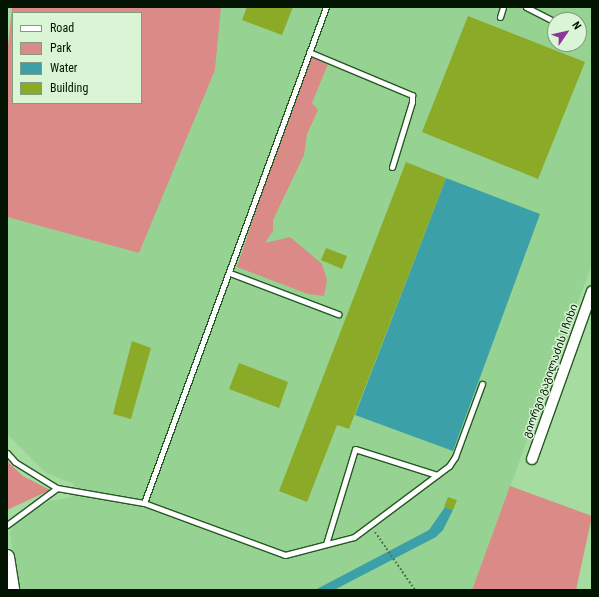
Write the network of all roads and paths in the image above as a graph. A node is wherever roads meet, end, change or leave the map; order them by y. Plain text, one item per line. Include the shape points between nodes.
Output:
1 (326, 7) edge
2 (503, 7) edge
3 (526, 7) edge
4 (500, 17) dead end
5 (547, 18) edge
6 (309, 52) junction
7 (392, 166) dead end
8 (230, 273) junction
9 (592, 291) edge
10 (338, 314) dead end
11 (482, 384) dead end
12 (7, 453) edge
13 (532, 459) dead end
14 (437, 475) junction
15 (57, 488) junction
16 (144, 503) junction
17 (7, 525) edge
18 (370, 525) junction
19 (326, 544) junction
20 (7, 557) edge
21 (12, 590) edge
22 (415, 590) edge

1 - 6 lane
2 - 4 lane
3 - 5 lane
6 - 7 lane via 412,95
6 - 8 lane
8 - 10 lane
8 - 16 lane
9 - 13 street, გიორგი გაგილაძის I ჩიხი
11 - 14 lane via 453,462
12 - 15 lane via 15,462
14 - 18 lane
14 - 19 lane via 355,449
15 - 16 lane
15 - 17 lane
16 - 19 lane via 286,555
18 - 19 lane via 354,537
18 - 22 path
20 - 21 main road

